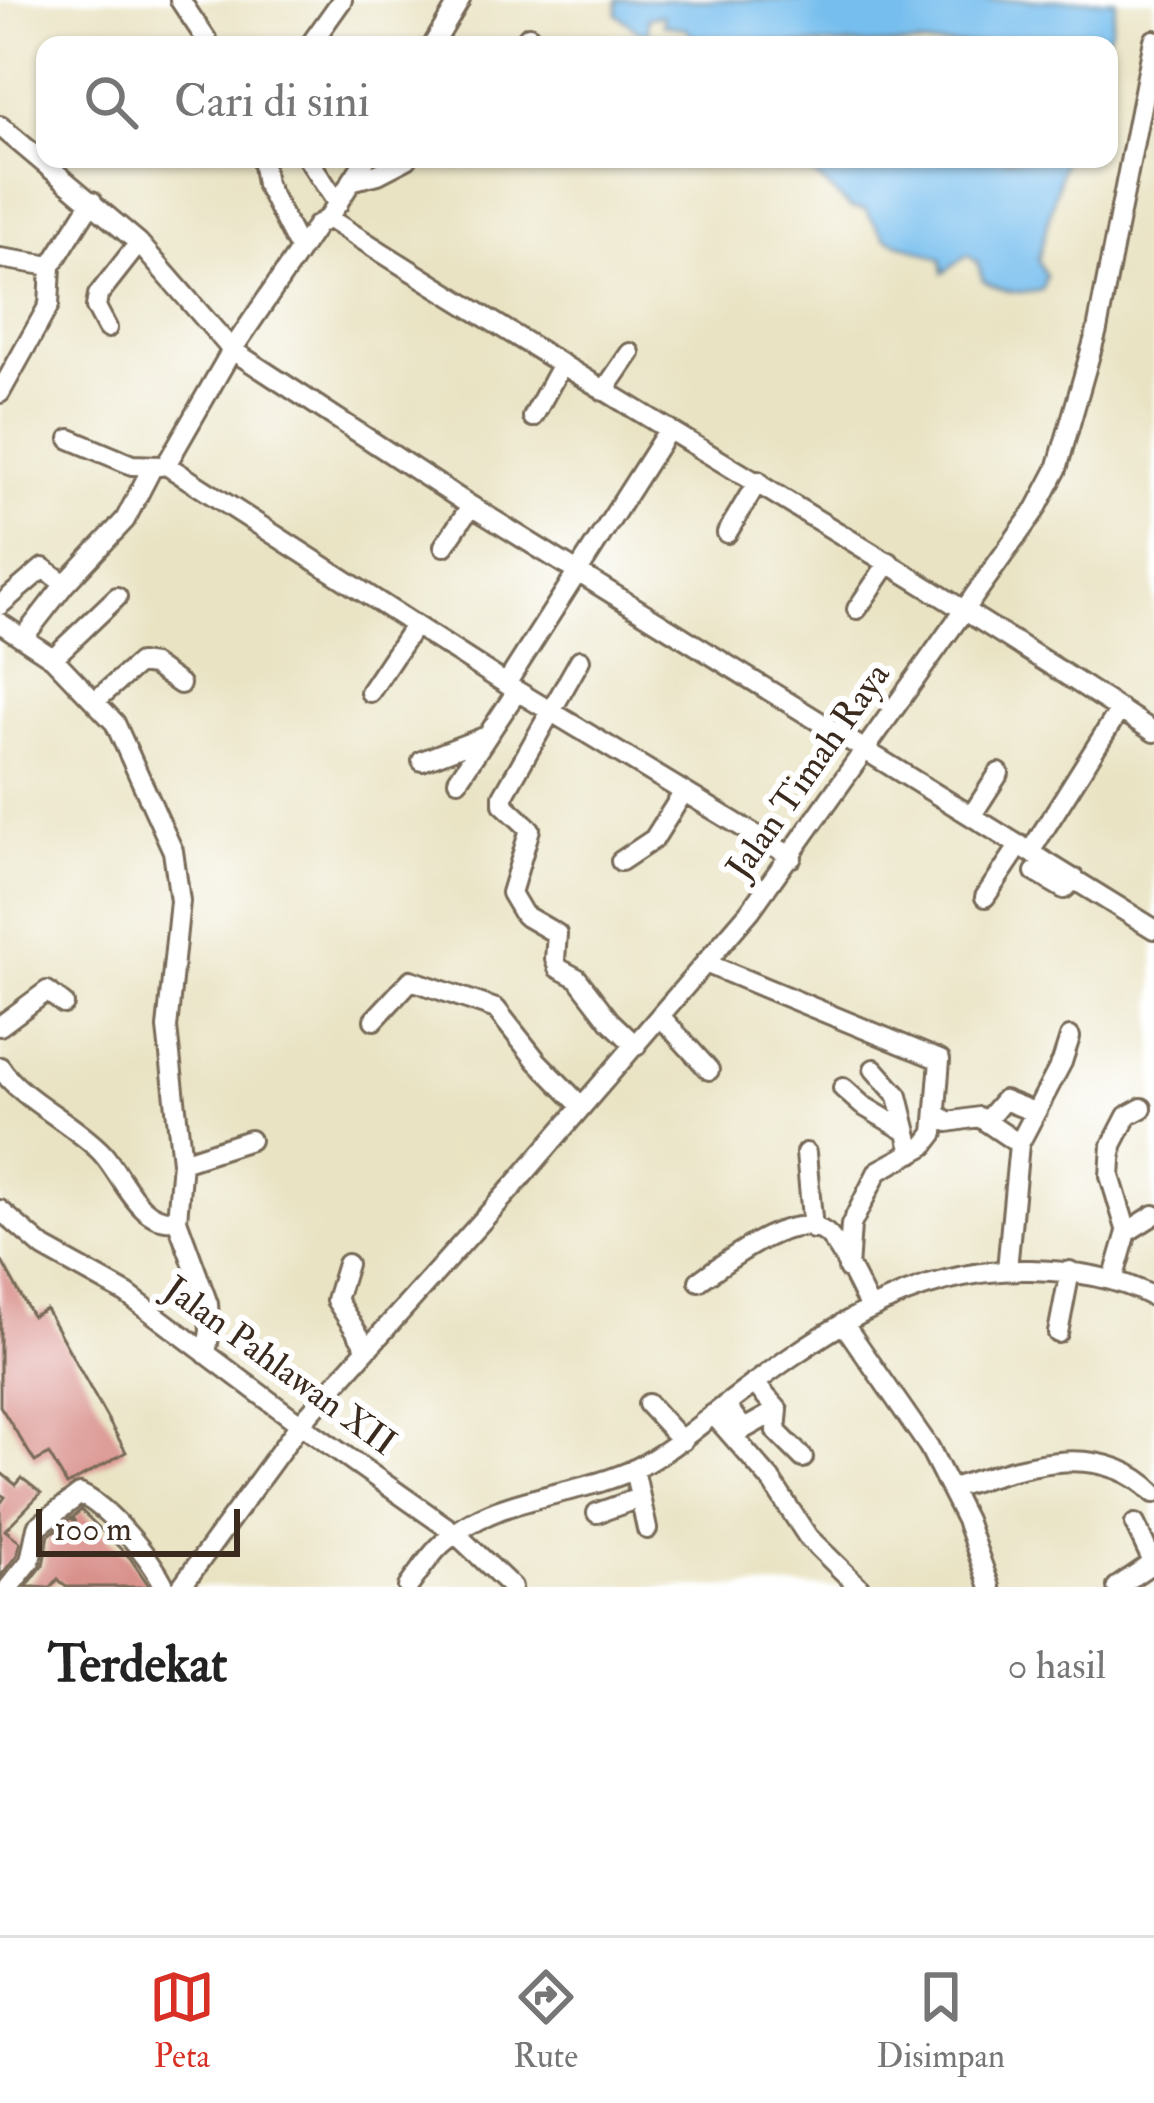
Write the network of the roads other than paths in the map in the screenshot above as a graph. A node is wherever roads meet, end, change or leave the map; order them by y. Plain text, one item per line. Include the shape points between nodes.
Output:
1 (342, 0) edge
2 (460, 0) edge
3 (189, 3) edge
4 (206, 36) edge
5 (316, 36) edge
6 (438, 36) edge
7 (1154, 40) edge
8 (0, 126) edge
9 (36, 155) edge
10 (52, 168) edge
11 (263, 168) edge
12 (312, 168) edge
13 (362, 168) edge
14 (385, 168) edge
15 (355, 180) junction
16 (92, 201) junction
17 (333, 211) junction
18 (139, 243) junction
19 (299, 248) junction
20 (0, 258) edge
21 (51, 266) junction
22 (106, 328) dead end
23 (232, 350) junction
24 (630, 353) dead end
25 (562, 364) junction
26 (604, 392) junction
27 (0, 393) edge
28 (532, 418) dead end
29 (669, 429) junction
30 (70, 440) dead end
31 (159, 466) junction
32 (758, 481) junction
33 (471, 506) junction
34 (727, 533) dead end
35 (444, 545) dead end
36 (889, 562) junction
37 (580, 574) junction
38 (65, 584) junction
39 (117, 597) dead end
40 (0, 605) edge
41 (857, 609) dead end
42 (962, 609) junction
43 (0, 622) edge
44 (415, 626) junction
45 (23, 638) junction
46 (52, 658) junction
47 (580, 660) dead end
48 (180, 684) dead end
49 (511, 688) junction
50 (370, 692) dead end
51 (95, 701) junction
52 (1120, 710) junction
53 (548, 711) junction
54 (1153, 729) edge
55 (487, 736) junction
56 (863, 749) junction
57 (422, 761) dead end
58 (999, 773) dead end
59 (458, 780) dead end
60 (683, 793) junction
61 (972, 815) junction
62 (1025, 848) junction
63 (792, 857) junction
64 (621, 861) dead end
65 (1035, 872) dead end
66 (1075, 879) junction
67 (985, 897) dead end
68 (1154, 929) edge
69 (705, 963) junction
70 (64, 1004) dead end
71 (661, 1017) junction
72 (374, 1019) dead end
73 (0, 1026) edge
74 (1070, 1037) dead end
75 (636, 1046) junction
76 (874, 1069) dead end
77 (709, 1070) dead end
78 (1, 1072) edge
79 (843, 1088) dead end
80 (581, 1106) junction
81 (1142, 1108) dead end
82 (1034, 1112) junction
83 (937, 1114) junction
84 (986, 1121) junction
85 (904, 1130) junction
86 (250, 1140) dead end
87 (1019, 1144) junction
88 (806, 1153) dead end
89 (912, 1153) junction
90 (182, 1162) junction
91 (0, 1210) edge
92 (1154, 1215) edge
93 (177, 1220) junction
94 (813, 1228) junction
95 (1127, 1232) junction
96 (347, 1264) dead end
97 (848, 1269) junction
98 (1007, 1270) junction
99 (1070, 1271) junction
100 (1113, 1280) junction
101 (699, 1281) dead end
102 (1154, 1297) edge
103 (869, 1306) junction
104 (843, 1323) junction
105 (1058, 1333) dead end
106 (367, 1348) junction
107 (206, 1354) junction
108 (754, 1383) junction
109 (648, 1404) dead end
110 (719, 1410) junction
111 (778, 1410) junction
112 (300, 1424) junction
113 (682, 1441) junction
114 (803, 1458) dead end
115 (634, 1469) junction
116 (952, 1489) junction
117 (1154, 1493) edge
118 (639, 1498) junction
119 (597, 1513) dead end
120 (1135, 1525) dead end
121 (647, 1529) dead end
122 (455, 1533) junction
123 (1154, 1562) edge
124 (9, 1587) edge
125 (165, 1587) edge
126 (181, 1587) edge
127 (408, 1587) edge
128 (512, 1587) edge
129 (859, 1587) edge
130 (990, 1587) edge
131 (1117, 1587) edge

1 - 5 street
2 - 6 street
3 - 4 street
7 - 42 street, Jalan Timah Raya via 1097,330 1057,469
8 - 9 street
10 - 16 street
11 - 19 street
12 - 17 street
13 - 15 street
14 - 15 street
15 - 17 street
16 - 18 street
16 - 21 street
17 - 19 street
17 - 25 street
18 - 22 street via 98,296
18 - 23 street
19 - 23 street
20 - 21 street
21 - 27 street via 49,305
23 - 31 street
23 - 33 street
24 - 26 street
25 - 26 street
25 - 28 street
26 - 29 street
29 - 32 street
29 - 37 street
30 - 31 street via 132,465
31 - 38 street via 125,520
31 - 44 street
32 - 34 street
32 - 36 street
33 - 35 street
33 - 37 street
36 - 41 street
36 - 42 street
37 - 49 street
37 - 56 street
38 - 40 street via 43,568
38 - 45 street
39 - 46 street
42 - 52 street
42 - 56 street, Jalan Timah Raya
43 - 45 street
44 - 49 street
44 - 50 street
45 - 46 street
46 - 51 street
47 - 53 street
48 - 51 street via 139,663
49 - 53 street
49 - 55 street
51 - 90 street via 123,736 173,851 180,901 167,1028
52 - 54 street
52 - 62 street
53 - 60 street
53 - 75 street via 502,799 530,830 511,893 520,912 557,934 559,968
55 - 57 street
55 - 59 street
56 - 61 street
56 - 63 street, Jalan Timah Raya
58 - 61 street
60 - 63 street
60 - 64 street via 655,839
61 - 62 street
62 - 66 street
62 - 67 street
63 - 69 street, Jalan Timah Raya
65 - 66 street via 1064,889
66 - 68 street
69 - 71 street, Jalan Timah Raya
69 - 83 street via 936,1056
70 - 73 street via 48,991
71 - 75 street, Jalan Timah Raya
71 - 77 street
72 - 80 street via 411,980 492,1008
74 - 82 street
75 - 80 street, Jalan Timah Raya
76 - 85 street via 896,1091
78 - 93 street via 100,1150 151,1215
79 - 85 street
80 - 106 street, Jalan Timah Raya
81 - 95 street via 1119,1126 1110,1162
82 - 84 street via 1004,1100
82 - 87 street
83 - 84 street via 948,1122
83 - 89 street via 932,1138
84 - 87 street
85 - 89 street
86 - 90 street
87 - 98 street
88 - 94 street
89 - 97 street via 876,1174 851,1225
90 - 93 street
91 - 107 street, Jalan Pahlawan XII
92 - 95 street
93 - 107 street via 208,1304
94 - 97 street via 828,1236
94 - 101 street via 756,1241
95 - 100 street
96 - 106 street via 336,1300
97 - 103 street
98 - 99 street
98 - 103 street via 927,1284
99 - 100 street
99 - 105 street
100 - 102 street
103 - 104 street
104 - 108 street
104 - 116 street
106 - 112 street, Jalan Timah Raya
107 - 112 street, Jalan Pahlawan XII
108 - 110 street
108 - 111 street
109 - 113 street
110 - 111 street via 744,1429
110 - 113 street
110 - 129 street via 808,1537
111 - 114 street via 776,1430
112 - 122 street, Jalan Pahlawan XII
112 - 126 street, Jalan Timah Raya
113 - 115 street
115 - 118 street
115 - 122 street via 489,1514
116 - 117 street via 1088,1461 1124,1471
116 - 130 street
118 - 119 street
118 - 121 street
120 - 123 street
122 - 127 street
122 - 128 street, Jalan Pahlawan XII
123 - 131 street
124 - 125 street via 30,1561 37,1527 80,1494 105,1512

